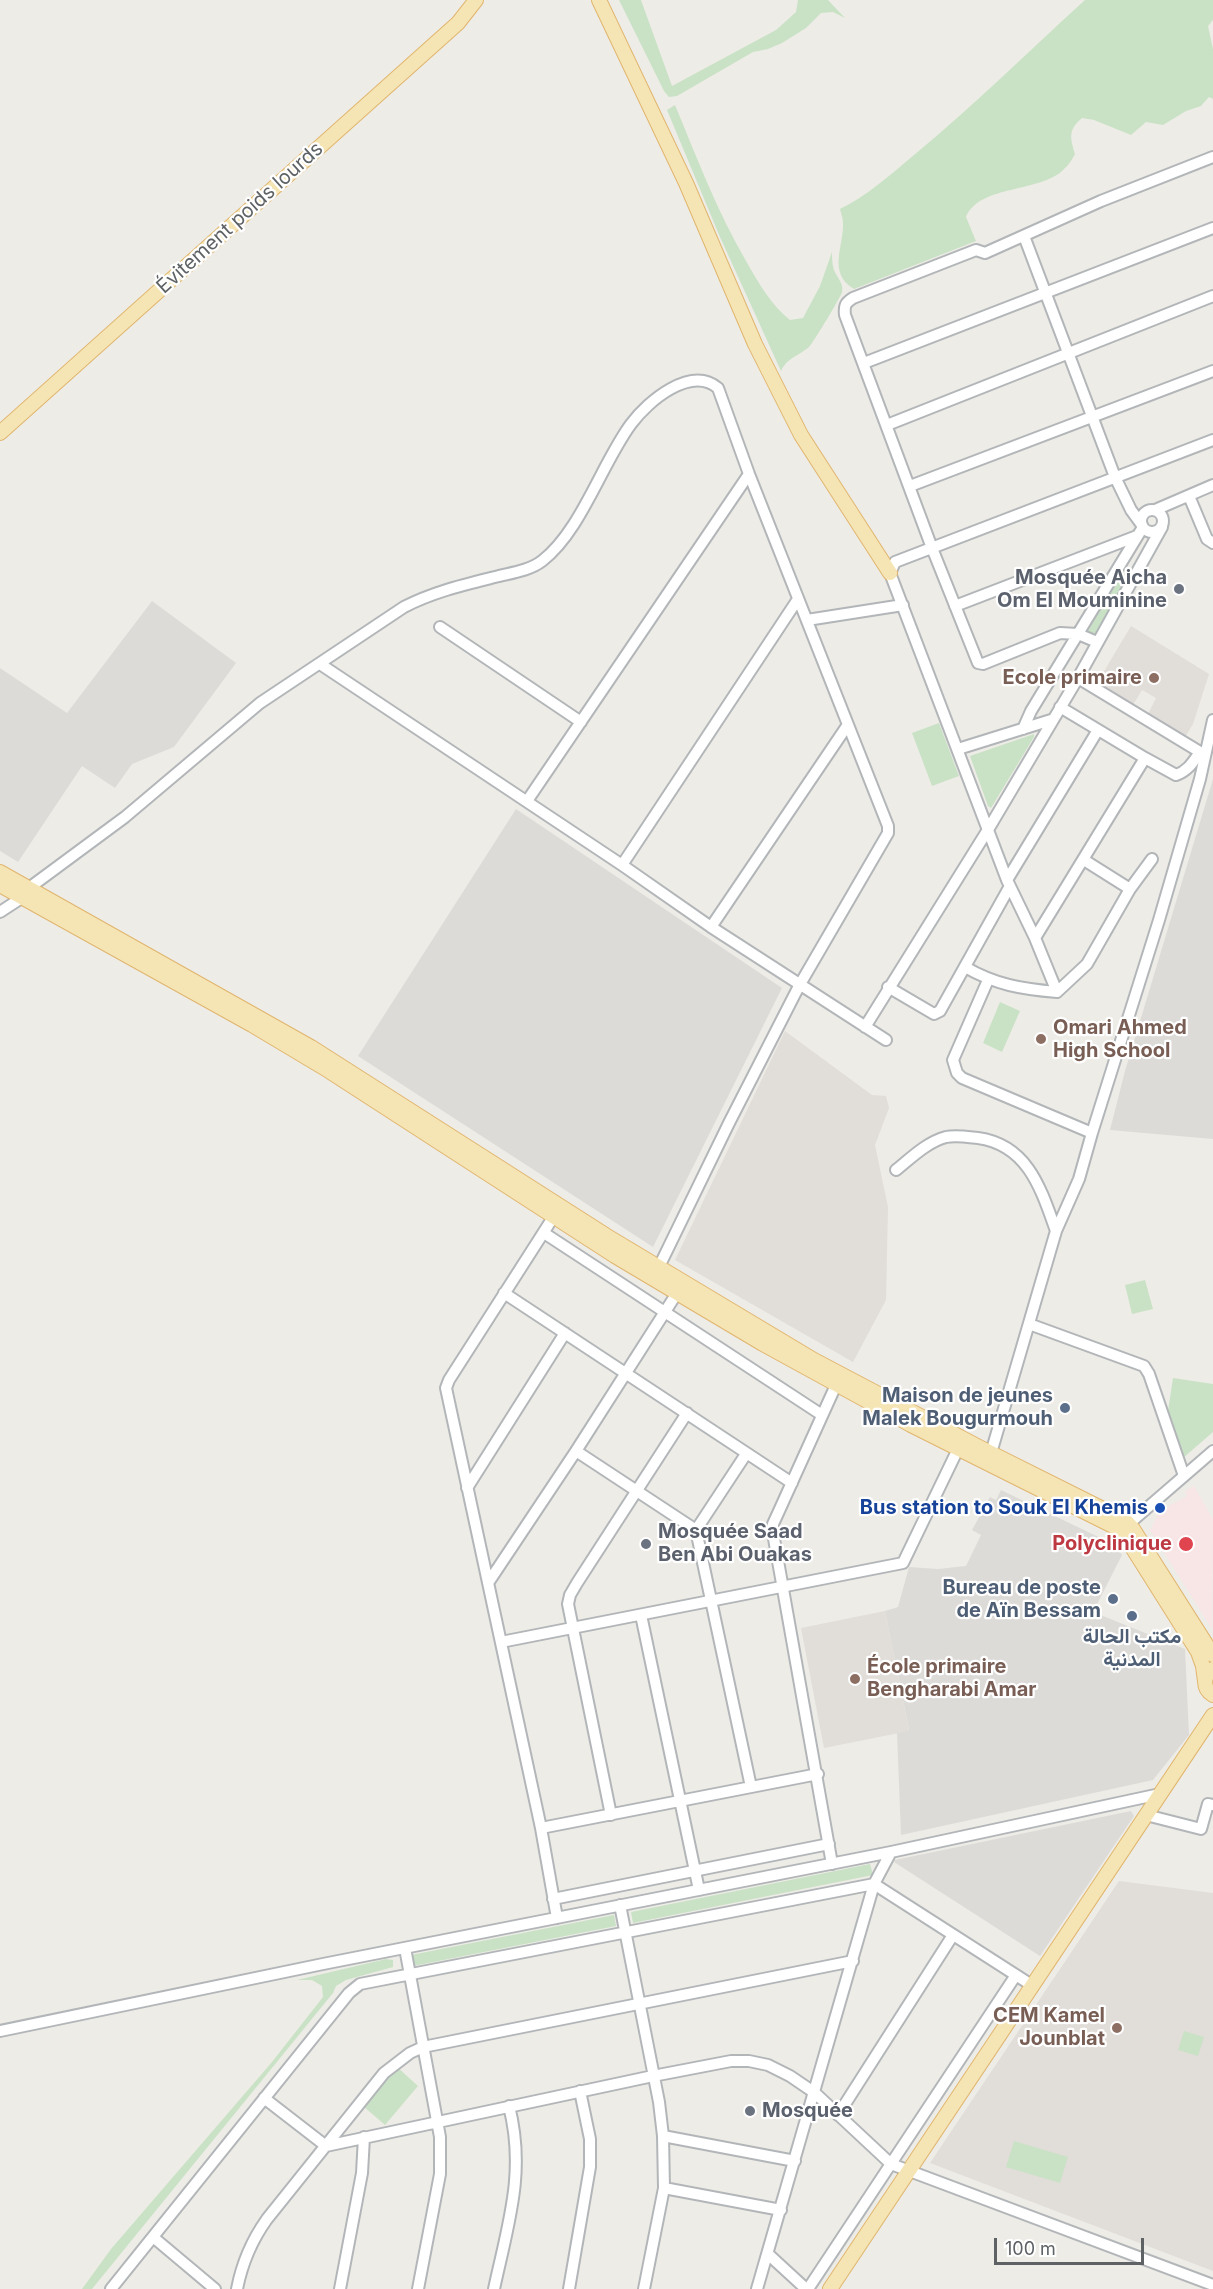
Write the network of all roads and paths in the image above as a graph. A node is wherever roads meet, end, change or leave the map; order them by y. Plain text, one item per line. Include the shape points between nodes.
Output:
1 (476, 0) edge
2 (599, 0) edge
3 (1213, 157) edge
4 (1213, 228) edge
5 (1024, 236) junction
6 (1046, 292) junction
7 (1213, 296) edge
8 (1070, 354) junction
9 (864, 363) junction
10 (1213, 371) edge
11 (1094, 417) junction
12 (887, 425) junction
13 (0, 433) edge
14 (1213, 440) edge
15 (749, 474) junction
16 (1115, 477) junction
17 (1213, 485) edge
18 (910, 486) junction
19 (1189, 495) junction
20 (1155, 510) junction
21 (1162, 527) junction
22 (1141, 529) junction
23 (1213, 543) edge
24 (932, 548) junction
25 (890, 573) junction
26 (798, 599) junction
27 (903, 606) junction
28 (955, 606) junction
29 (807, 620) junction
30 (440, 627) dead end
31 (1078, 634) junction
32 (1097, 642) junction
33 (320, 663) junction
34 (1078, 678) junction
35 (1060, 707) junction
36 (1051, 720) junction
37 (1213, 720) edge
38 (581, 722) junction
39 (847, 726) junction
40 (1023, 729) junction
41 (1098, 730) junction
42 (958, 749) junction
43 (1203, 753) junction
44 (1145, 758) junction
45 (527, 801) junction
46 (989, 828) junction
47 (1152, 859) dead end
48 (1084, 860) junction
49 (622, 865) junction
50 (0, 872) edge
51 (1009, 883) junction
52 (0, 885) edge
53 (1130, 889) junction
54 (26, 893) junction
55 (0, 912) edge
56 (711, 927) junction
57 (1035, 938) junction
58 (965, 968) junction
59 (988, 980) junction
60 (799, 986) junction
61 (888, 987) junction
62 (1057, 992) junction
63 (865, 1027) junction
64 (886, 1040) dead end
65 (1092, 1133) junction
66 (896, 1170) dead end
67 (554, 1216) junction
68 (1056, 1231) junction
69 (544, 1233) junction
70 (656, 1274) junction
71 (504, 1293) junction
72 (677, 1293) junction
73 (665, 1312) junction
74 (1029, 1324) junction
75 (565, 1333) junction
76 (626, 1374) junction
77 (836, 1385) junction
78 (687, 1413) junction
79 (822, 1415) junction
80 (958, 1449) junction
81 (576, 1451) junction
82 (1213, 1451) edge
83 (991, 1453) junction
84 (746, 1454) junction
85 (1184, 1476) junction
86 (792, 1483) junction
87 (467, 1488) junction
88 (636, 1492) junction
89 (1125, 1527) junction
90 (696, 1530) junction
91 (488, 1582) junction
92 (782, 1588) junction
93 (713, 1601) junction
94 (641, 1615) junction
95 (572, 1629) junction
96 (501, 1642) junction
97 (1213, 1655) edge
98 (1213, 1669) edge
99 (1209, 1689) edge
100 (1210, 1719) edge
101 (818, 1774) junction
102 (751, 1787) junction
103 (1160, 1794) junction
104 (680, 1801) junction
105 (1213, 1805) edge
106 (611, 1815) junction
107 (1146, 1815) junction
108 (541, 1828) junction
109 (829, 1844) junction
110 (891, 1852) junction
111 (832, 1864) junction
112 (695, 1871) junction
113 (874, 1884) junction
114 (699, 1890) junction
115 (553, 1899) junction
116 (620, 1905) junction
117 (557, 1918) junction
118 (625, 1932) junction
119 (952, 1935) junction
120 (405, 1948) junction
121 (853, 1961) junction
122 (409, 1974) junction
123 (1016, 1975) junction
124 (1033, 1986) junction
125 (639, 2004) junction
126 (0, 2031) edge
127 (423, 2047) junction
128 (654, 2076) junction
129 (580, 2091) junction
130 (815, 2093) junction
131 (264, 2098) junction
132 (508, 2106) junction
133 (838, 2115) junction
134 (437, 2121) junction
135 (663, 2136) junction
136 (364, 2138) junction
137 (326, 2146) junction
138 (795, 2161) junction
139 (891, 2164) junction
140 (907, 2170) junction
141 (664, 2188) junction
142 (781, 2210) junction
143 (153, 2237) junction
144 (768, 2254) junction
145 (1213, 2285) edge
146 (111, 2289) edge
147 (215, 2289) edge
148 (237, 2289) edge
149 (340, 2289) edge
150 (418, 2289) edge
151 (494, 2289) edge
152 (569, 2289) edge
153 (644, 2289) edge
154 (757, 2289) edge
155 (807, 2289) edge
156 (830, 2289) edge

1 - 13 main road, Évitement poids lourds via 458,23
2 - 25 main road via 695,202 755,344 801,435
3 - 5 street
4 - 6 street
5 - 6 street
5 - 9 street via 985,253 976,250 847,302 846,315
6 - 8 street
6 - 9 street
7 - 8 street
8 - 11 street
8 - 12 street
9 - 12 street
10 - 11 street
11 - 16 street
11 - 18 street
12 - 18 street
14 - 16 street
15 - 26 street
15 - 33 street via 718,388 699,379 682,384 646,408 631,424 564,538 541,562 428,595
15 - 38 street
16 - 22 street
16 - 24 street
17 - 19 street
18 - 24 street
19 - 20 street
19 - 23 street via 1207,539
20 - 21 street via 1162,517
20 - 22 street via 1145,513
21 - 22 street via 1152,532
21 - 32 street
22 - 28 street
22 - 31 street
24 - 25 street via 895,562
24 - 28 street
25 - 27 street
26 - 29 street
26 - 49 street
27 - 29 street
27 - 42 street
28 - 31 street via 978,663 1060,633
29 - 39 street
30 - 38 street
31 - 32 street
31 - 40 street
32 - 34 street
33 - 45 street
33 - 54 street via 260,703 125,817
34 - 35 street
34 - 43 street
35 - 36 street
35 - 41 street
36 - 40 street
36 - 46 street
37 - 43 street
38 - 45 street
39 - 56 street
39 - 60 street via 888,833
40 - 42 street
41 - 44 street
41 - 51 street
42 - 46 street
43 - 44 street via 1176,774
43 - 65 street via 1159,920
44 - 48 street
45 - 49 street
46 - 51 street
46 - 61 street
47 - 53 street
48 - 53 street
48 - 57 street
49 - 56 street
50 - 54 main road
51 - 57 street
51 - 58 street
52 - 54 main road
53 - 62 street via 1087,964
54 - 55 street
54 - 67 main road via 329,1071
54 - 70 main road via 302,1041
56 - 60 street
57 - 62 street
58 - 59 street
58 - 61 street via 937,1014
59 - 62 street
59 - 65 street via 953,1060 957,1074
60 - 63 street
60 - 70 street
61 - 63 street
63 - 64 street
65 - 68 street via 1079,1179
66 - 68 street via 946,1137 992,1140 1021,1159 1035,1178
67 - 69 street
67 - 70 main road
68 - 74 street
69 - 71 street
69 - 73 street
70 - 72 main road
70 - 83 main road
71 - 75 street
71 - 87 street via 446,1388
72 - 73 street
72 - 77 main road
73 - 76 street
73 - 79 street
74 - 83 street
74 - 85 street via 1144,1366
75 - 76 street
75 - 87 street
76 - 78 street
76 - 81 street
77 - 79 street
77 - 80 main road
78 - 84 street
78 - 88 street
79 - 86 street
80 - 89 main road
80 - 92 street via 903,1563
81 - 88 street
81 - 91 street
82 - 85 street
83 - 89 main road
84 - 86 street
84 - 90 street
85 - 89 street
86 - 92 street via 773,1524
87 - 91 street
88 - 90 street
88 - 95 street via 570,1595
89 - 97 main road
89 - 99 main road via 1198,1652
90 - 93 street
91 - 96 street
92 - 93 street
92 - 101 street
93 - 94 street
93 - 102 street
94 - 95 street
94 - 104 street
95 - 96 street
95 - 106 street
96 - 108 street
98 - 99 main road via 1208,1672
99 - 100 main road
100 - 103 main road
101 - 102 street
101 - 109 street
102 - 104 street
103 - 107 main road
103 - 110 street
104 - 106 street
104 - 112 street
105 - 107 street via 1209,1804 1201,1829
106 - 108 street
107 - 124 main road
108 - 115 street
109 - 111 street
109 - 112 street
110 - 111 street
110 - 113 street
111 - 114 street
112 - 114 street
112 - 115 street
113 - 118 street
113 - 119 street
113 - 121 street
114 - 116 street
115 - 117 street
116 - 117 street
116 - 118 street
117 - 120 street
118 - 122 street
118 - 125 street
119 - 123 street
119 - 133 street
120 - 122 street
120 - 126 street
121 - 125 street
121 - 130 street
122 - 127 street
122 - 131 street via 360,1984 349,1993
123 - 124 street
123 - 139 street
124 - 140 main road
125 - 127 street
125 - 128 street
127 - 134 street
127 - 137 street via 384,2073
128 - 129 street
128 - 130 street via 749,2061 775,2068
128 - 135 street
129 - 132 street
129 - 152 street via 590,2139 590,2167
130 - 133 street
130 - 138 street
131 - 137 street
131 - 143 street
132 - 134 street
132 - 151 street via 514,2127 516,2186
133 - 139 street
134 - 136 street
134 - 150 street via 440,2174
135 - 138 street
135 - 141 street
136 - 137 street
136 - 149 street via 362,2173
137 - 148 street via 255,2235
138 - 142 street
139 - 140 street
139 - 155 street
140 - 145 street
140 - 156 main road
141 - 142 street
141 - 153 street
142 - 144 street
143 - 146 street
143 - 147 street
144 - 154 street
144 - 155 street

